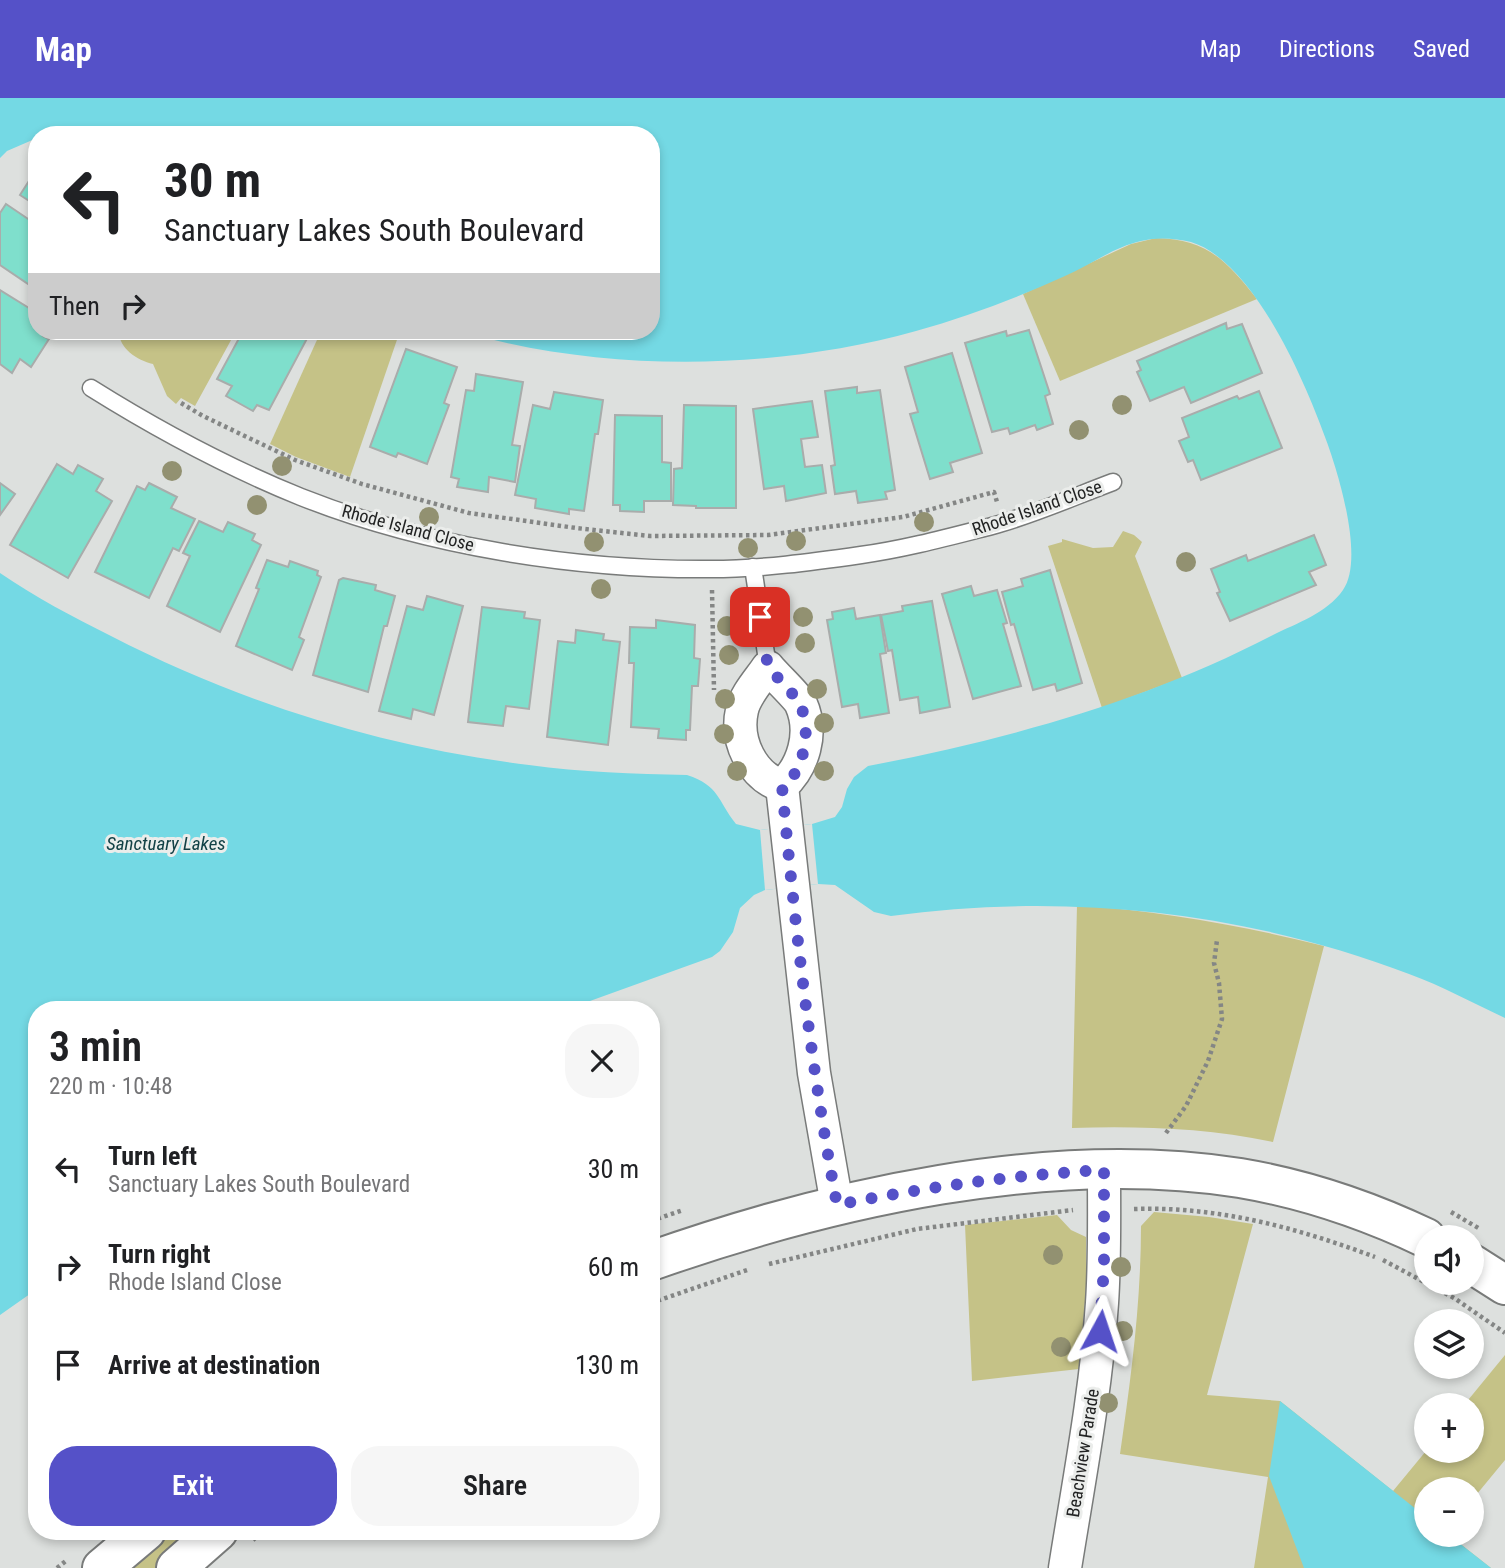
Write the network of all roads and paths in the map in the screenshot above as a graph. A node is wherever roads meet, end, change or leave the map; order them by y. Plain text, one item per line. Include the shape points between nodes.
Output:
1 (91, 388) dead end
2 (181, 403) dead end
3 (1113, 482) dead end
4 (1003, 523) junction
5 (753, 567) junction
6 (768, 667) junction
7 (782, 786) junction
8 (1217, 940) dead end
9 (1166, 1133) dead end
10 (1104, 1170) junction
11 (837, 1205) junction
12 (1414, 1233) edge
13 (660, 1259) edge
14 (1484, 1272) edge
15 (1505, 1285) edge
16 (135, 1540) edge
17 (208, 1540) edge
18 (102, 1568) edge
19 (176, 1568) edge
20 (1065, 1568) edge

1 - 5 lane, Rhode Island Close via 151,425 254,476 339,511 402,530 568,561 663,568
2 - 4 path via 334,475 469,513 650,536 768,535 903,517 994,492
3 - 4 lane, Rhode Island Close
4 - 5 lane, Rhode Island Close via 870,554
5 - 6 lane
6 - 7 street via 800,702 804,716 802,758
6 - 7 street via 742,709 742,728 746,755 763,776
7 - 11 street via 814,1073
8 - 9 path via 1214,963 1222,1019 1208,1061
10 - 11 street via 1001,1177
10 - 12 street via 1206,1174 1285,1188 1351,1207
10 - 20 street, Beachview Parade via 1100,1331
11 - 13 street
14 - 15 street
16 - 18 street
17 - 19 street

